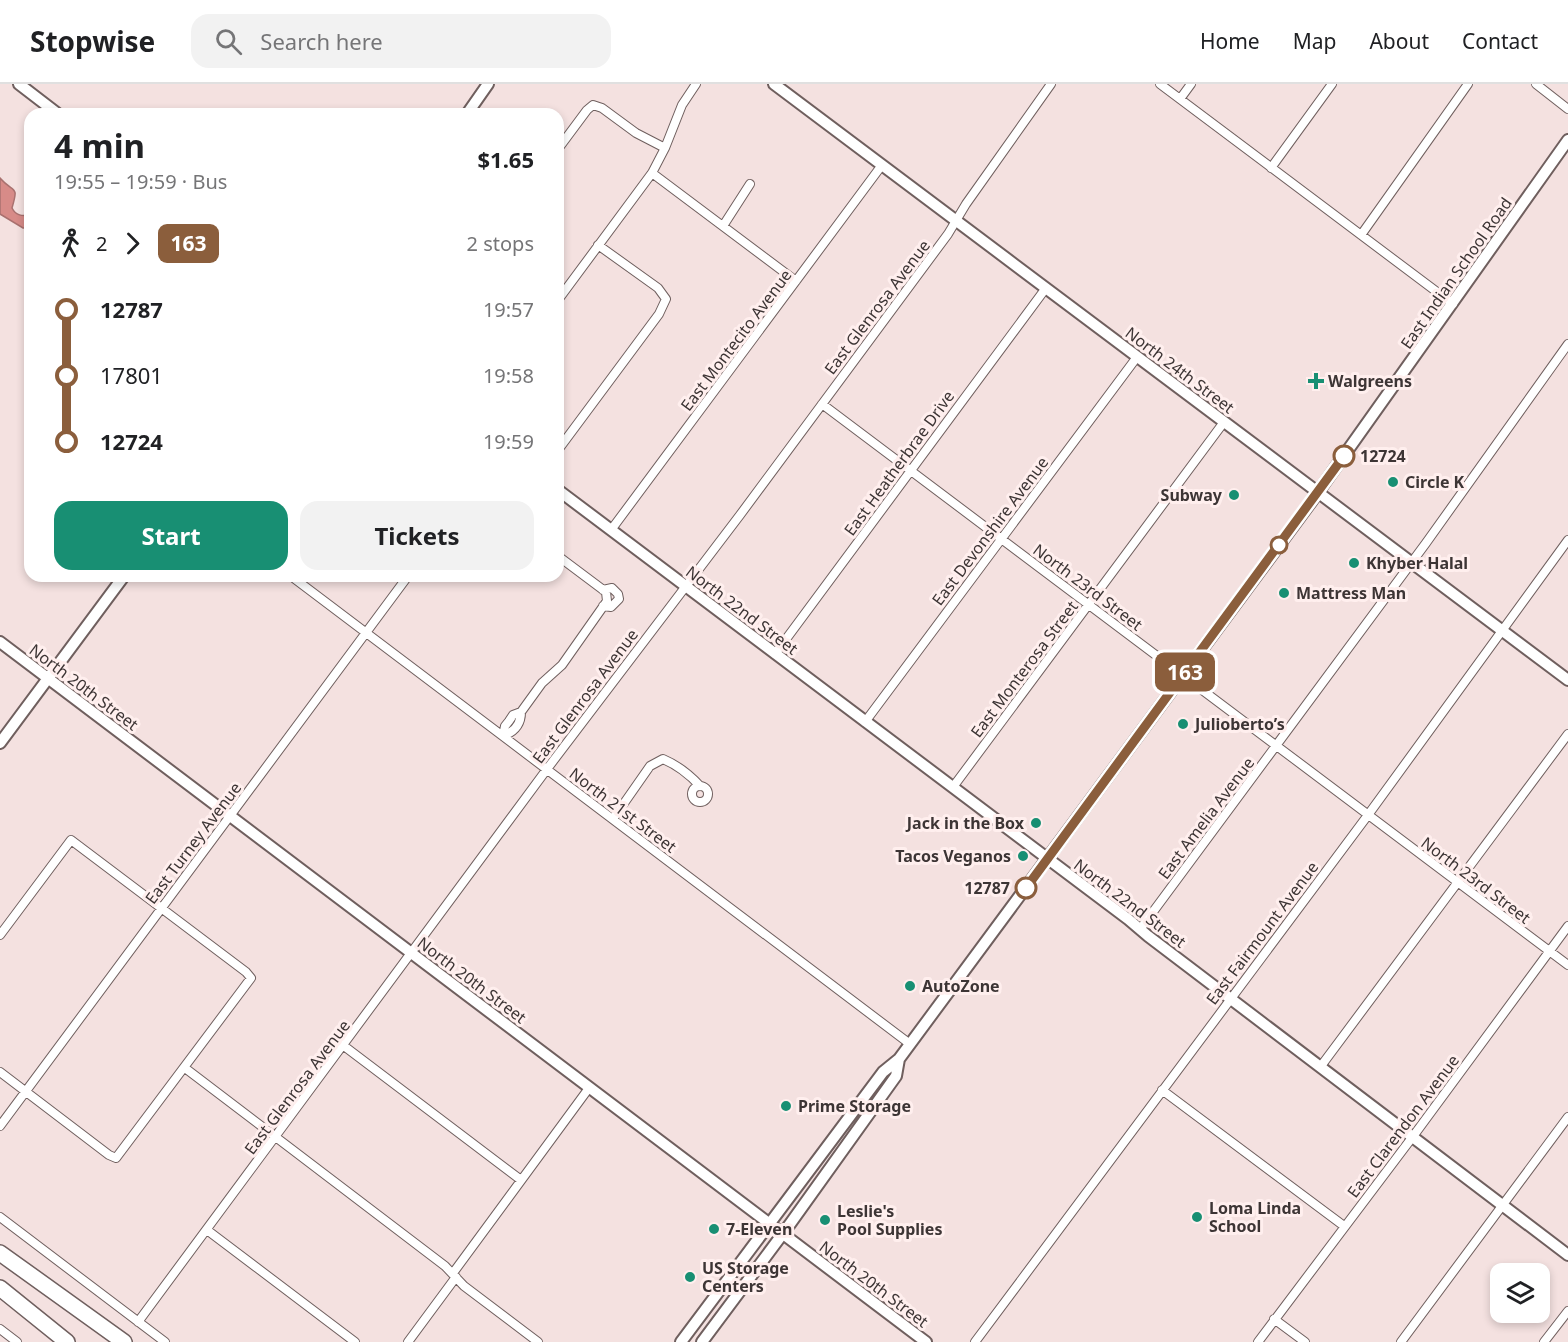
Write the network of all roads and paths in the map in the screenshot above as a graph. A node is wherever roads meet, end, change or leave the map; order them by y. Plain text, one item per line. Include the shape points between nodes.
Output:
1 (19, 84) edge
2 (488, 84) edge
3 (696, 84) edge
4 (774, 84) edge
5 (1051, 84) edge
6 (1160, 84) edge
7 (1191, 84) edge
8 (1332, 84) edge
9 (1468, 84) edge
10 (1536, 84) edge
11 (1180, 99) junction
12 (50, 108) edge
13 (470, 108) edge
14 (1568, 109) edge
15 (1568, 140) edge
16 (564, 141) edge
17 (665, 148) junction
18 (882, 165) junction
19 (1271, 168) junction
20 (652, 173) junction
21 (750, 184) dead end
22 (957, 221) junction
23 (723, 226) junction
24 (1361, 235) junction
25 (598, 245) junction
26 (796, 281) junction
27 (1046, 288) junction
28 (564, 292) edge
29 (1453, 304) junction
30 (1568, 344) edge
31 (1137, 357) junction
32 (822, 404) junction
33 (1224, 422) junction
34 (564, 442) edge
35 (910, 471) junction
36 (1318, 492) junction
37 (564, 495) edge
38 (611, 530) junction
39 (1001, 539) junction
40 (1568, 540) edge
41 (564, 561) edge
42 (1412, 562) junction
43 (120, 582) edge
44 (299, 582) edge
45 (404, 582) edge
46 (685, 586) junction
47 (1089, 605) junction
48 (1503, 631) junction
49 (366, 633) junction
50 (0, 642) edge
51 (775, 654) junction
52 (1183, 675) junction
53 (48, 678) junction
54 (1568, 680) edge
55 (865, 722) junction
56 (1568, 734) edge
57 (503, 736) junction
58 (0, 743) edge
59 (1276, 746) junction
60 (547, 769) junction
61 (700, 786) dead end
62 (952, 788) junction
63 (1368, 815) junction
64 (230, 816) junction
65 (613, 819) junction
66 (1047, 859) junction
67 (1458, 883) junction
68 (162, 908) junction
69 (1568, 926) edge
70 (1140, 928) junction
71 (1, 932) edge
72 (1549, 951) junction
73 (412, 954) junction
74 (1568, 966) edge
75 (1230, 998) junction
76 (910, 1044) junction
77 (344, 1046) junction
78 (899, 1059) junction
79 (1322, 1066) junction
80 (185, 1068) junction
81 (0, 1072) edge
82 (589, 1088) junction
83 (1162, 1090) junction
84 (26, 1092) junction
85 (1568, 1117) edge
86 (0, 1126) edge
87 (1413, 1136) junction
88 (276, 1137) junction
89 (521, 1180) junction
90 (1503, 1205) junction
91 (0, 1217) edge
92 (769, 1224) junction
93 (1344, 1227) junction
94 (207, 1230) junction
95 (783, 1234) junction
96 (0, 1253) edge
97 (1568, 1255) edge
98 (0, 1261) edge
99 (454, 1275) junction
100 (0, 1288) edge
101 (0, 1300) edge
102 (1568, 1311) edge
103 (1274, 1319) junction
104 (138, 1322) junction
105 (0, 1329) edge
106 (17, 1342) edge
107 (54, 1342) edge
108 (67, 1342) edge
109 (106, 1342) edge
110 (124, 1342) edge
111 (165, 1342) edge
112 (355, 1342) edge
113 (408, 1342) edge
114 (538, 1342) edge
115 (681, 1342) edge
116 (702, 1342) edge
117 (926, 1342) edge
118 (975, 1342) edge
119 (1258, 1342) edge
120 (1305, 1342) edge
121 (1401, 1342) edge
122 (1544, 1342) edge

1 - 12 main road
2 - 13 main road
3 - 17 street via 681,105
4 - 18 main road, North 24th Street
5 - 22 street, East Glenrosa Avenue
6 - 11 street
7 - 11 street
8 - 19 street
9 - 24 street
10 - 14 street
11 - 19 street
15 - 29 main road, East Indian School Road
16 - 17 street via 593,105
17 - 20 street
18 - 22 main road, North 24th Street
18 - 26 street, East Montecito Avenue
19 - 24 street
20 - 23 street
20 - 25 street
21 - 23 street
22 - 27 main road, North 24th Street
22 - 32 street, East Glenrosa Avenue
23 - 26 street
24 - 29 street
25 - 28 street
25 - 34 street via 658,288 666,299 659,314
26 - 38 street, East Montecito Avenue
27 - 31 main road, North 24th Street
27 - 35 street, East Heatherbrae Drive
29 - 36 main road, East Indian School Road
30 - 42 street, East Amelia Avenue
31 - 33 main road, North 24th Street
31 - 39 street, East Devonshire Avenue
32 - 35 street, North 23rd Street
32 - 46 street, East Glenrosa Avenue
33 - 36 main road, North 24th Street
33 - 47 street, East Monterosa Street
35 - 39 street, North 23rd Street
35 - 51 street, East Heatherbrae Drive
36 - 42 main road, North 24th Street
36 - 52 main road, East Indian School Road
37 - 38 main road, North 22nd Street
38 - 46 main road, North 22nd Street
39 - 47 street, North 23rd Street
39 - 55 street, East Devonshire Avenue
40 - 48 street, East Fairmount Avenue
41 - 57 street via 607,597 562,665 542,683 521,712 513,715
42 - 48 main road, North 24th Street
42 - 59 street, East Amelia Avenue
43 - 53 main road
44 - 49 street, North 21st Street
45 - 49 street, East Turney Avenue
46 - 51 main road, North 22nd Street
46 - 60 street, East Glenrosa Avenue
47 - 52 street, North 23rd Street
47 - 62 street, East Monterosa Street
48 - 54 main road, North 24th Street
48 - 63 street, East Fairmount Avenue
49 - 57 street, North 21st Street
49 - 64 street, East Turney Avenue
50 - 53 main road, North 20th Street
51 - 55 main road, North 22nd Street
52 - 59 street, North 23rd Street
52 - 66 main road, East Indian School Road
53 - 58 main road
53 - 64 main road, North 20th Street
55 - 62 main road, North 22nd Street
56 - 67 street
57 - 60 street, North 21st Street
59 - 63 street, North 23rd Street
59 - 70 street, East Amelia Avenue
60 - 65 street, North 21st Street
60 - 73 street, East Glenrosa Avenue
61 - 65 street via 669,761 657,761 644,773
62 - 66 main road, North 22nd Street
63 - 67 street, North 23rd Street
63 - 75 street, East Fairmount Avenue
64 - 68 street, East Turney Avenue
64 - 73 main road, North 20th Street
65 - 76 street, North 21st Street
66 - 70 main road, North 22nd Street
66 - 76 main road, East Indian School Road
67 - 72 street, North 23rd Street
67 - 79 street
68 - 71 street via 71,840
68 - 80 street via 251,978
68 - 84 street, East Turney Avenue
69 - 72 street, East Clarendon Avenue
70 - 75 main road, North 22nd Street
72 - 74 street, North 23rd Street
72 - 87 street, East Clarendon Avenue
73 - 77 street, East Glenrosa Avenue
73 - 82 main road, North 20th Street
75 - 79 main road, North 22nd Street
75 - 83 street, East Fairmount Avenue
76 - 78 main road, East Indian School Road
77 - 88 street, East Glenrosa Avenue
77 - 89 street
78 - 92 main road, East Indian School Road via 883,1072
78 - 95 main road, East Indian School Road via 896,1076
79 - 87 main road, North 22nd Street
80 - 84 street via 116,1158
80 - 88 street
81 - 84 street
82 - 89 street
82 - 92 main road, North 20th Street
83 - 93 street
83 - 118 street, East Fairmount Avenue
84 - 86 street, East Turney Avenue
85 - 90 street
87 - 90 main road, North 22nd Street
87 - 93 street, East Clarendon Avenue
88 - 94 street, East Glenrosa Avenue
88 - 99 street
89 - 99 street
90 - 97 main road, North 22nd Street
90 - 121 street
91 - 104 street
92 - 95 main road, North 20th Street
92 - 115 main road, East Indian School Road
93 - 103 street, East Clarendon Avenue
94 - 104 street, East Glenrosa Avenue
94 - 112 street
95 - 116 main road, East Indian School Road
95 - 117 main road, North 20th Street
96 - 110 highway
98 - 109 highway
99 - 113 street
99 - 114 street
100 - 108 highway
101 - 107 highway
102 - 122 street
103 - 119 street, East Clarendon Avenue
103 - 120 street
104 - 111 street
105 - 106 street

